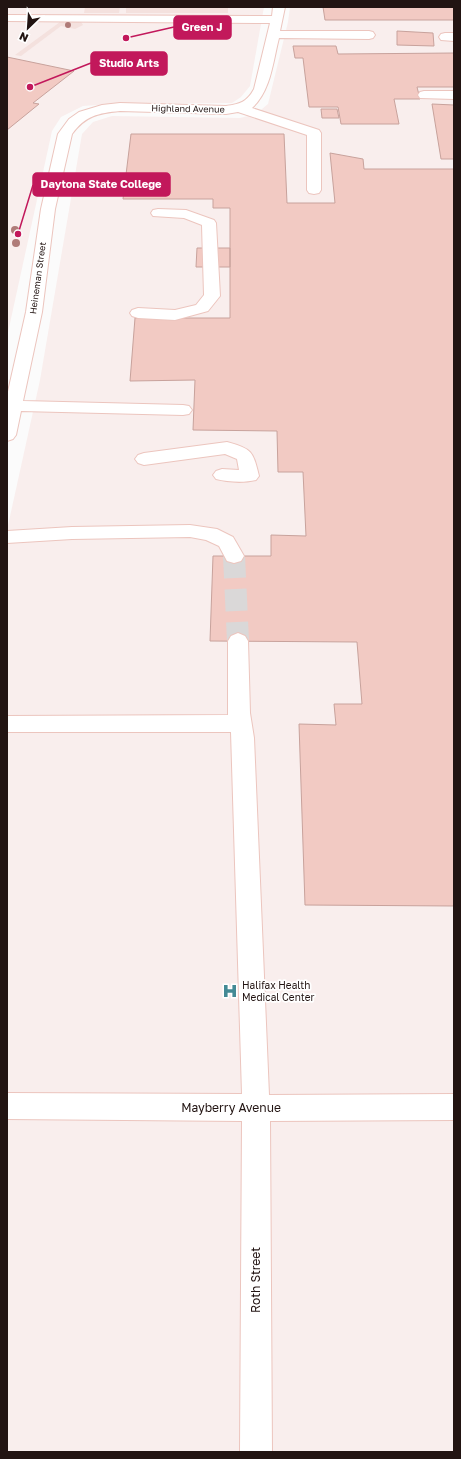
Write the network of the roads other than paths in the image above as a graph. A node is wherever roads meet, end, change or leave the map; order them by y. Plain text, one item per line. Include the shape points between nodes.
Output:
1 (279, 7) edge
2 (7, 18) edge
3 (277, 20) junction
4 (274, 34) junction
5 (369, 35) dead end
6 (454, 95) edge
7 (424, 96) dead end
8 (239, 108) junction
9 (74, 122) joint
10 (314, 190) dead end
11 (158, 213) dead end
12 (138, 313) dead end
13 (13, 406) junction
14 (183, 410) dead end
15 (7, 435) edge
16 (144, 459) dead end
17 (222, 475) dead end
18 (7, 537) edge
19 (234, 556) tunnel mouth
20 (238, 641) tunnel mouth
21 (240, 723) junction
22 (7, 724) edge
23 (7, 1106) edge
24 (454, 1106) edge
25 (256, 1108) junction
26 (256, 1452) edge

1 - 3 street, Highland Avenue
2 - 3 street
3 - 4 street, Highland Avenue
4 - 5 street
4 - 8 street, Highland Avenue via 260,89 255,99 246,107
6 - 7 street
8 - 9 street, Highland Avenue via 102,109 84,115
8 - 10 street via 314,133
9 - 13 street, Heineman Street via 65,134 48,210 34,312
11 - 12 street via 186,214 209,223 212,296 202,308 174,315
13 - 14 street
13 - 15 street, Heineman Street
16 - 17 street via 227,448 245,456 250,476
18 - 19 street via 190,531 210,534 226,542
20 - 21 street, Roth Street
21 - 22 street
21 - 25 street, Roth Street via 243,738
23 - 25 street, Mayberry Avenue
24 - 25 street, Mayberry Avenue
25 - 26 street, Roth Street

